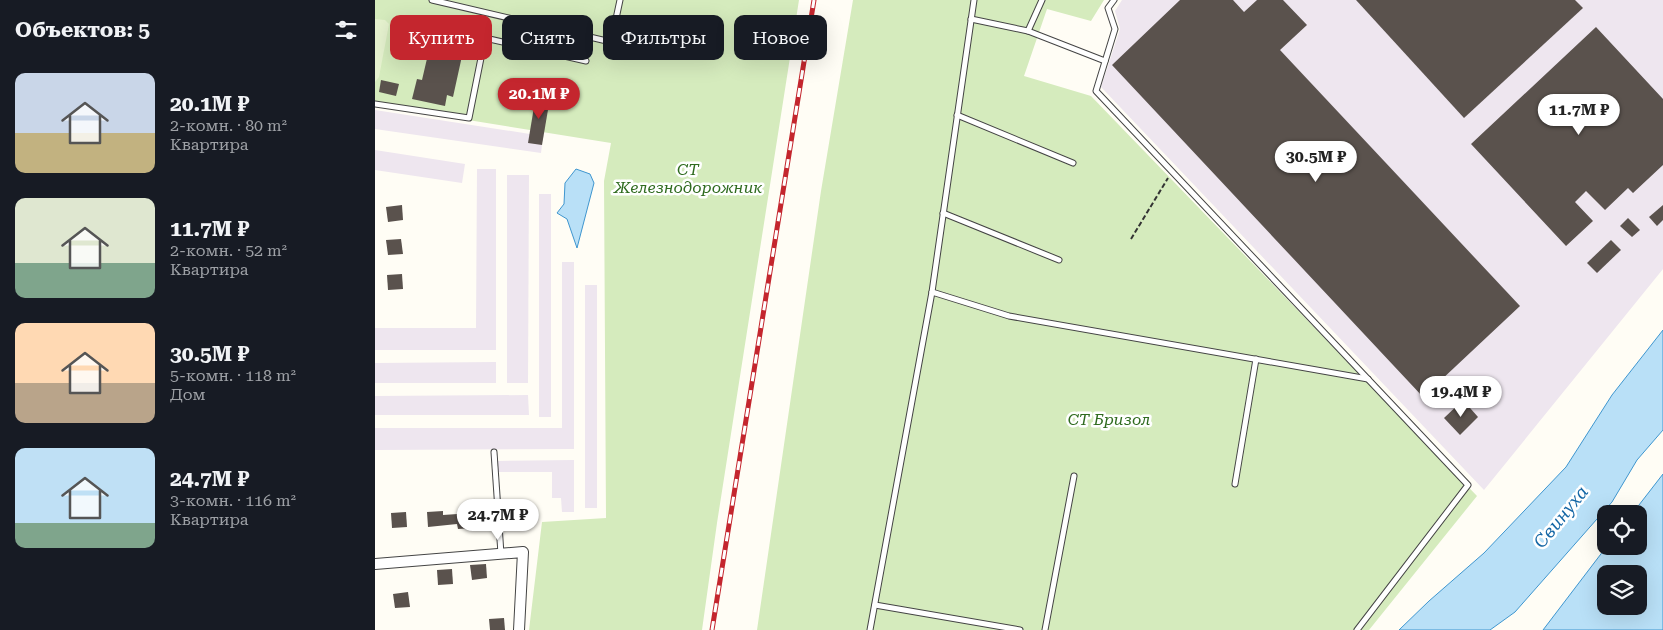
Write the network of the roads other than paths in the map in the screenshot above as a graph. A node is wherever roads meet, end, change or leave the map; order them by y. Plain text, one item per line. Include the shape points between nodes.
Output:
1 (432, 0) edge
2 (620, 0) edge
3 (974, 0) edge
4 (1042, 0) edge
5 (1114, 0) edge
6 (971, 19) junction
7 (1028, 31) junction
8 (502, 42) edge
9 (1105, 61) junction
10 (375, 104) edge
11 (957, 115) junction
12 (1073, 163) dead end
13 (943, 213) junction
14 (1059, 260) dead end
15 (932, 292) junction
16 (1256, 359) junction
17 (1368, 379) junction
18 (494, 452) dead end
19 (1074, 476) dead end
20 (1235, 484) dead end
21 (501, 554) junction
22 (375, 564) edge
23 (875, 605) junction
24 (519, 630) edge
25 (870, 630) edge
26 (1020, 630) edge
27 (1045, 630) edge
28 (1357, 630) edge

1 - 2 lane via 611,42
3 - 6 lane
4 - 7 lane
5 - 9 lane via 1108,8 1115,30
6 - 7 lane
6 - 11 lane
7 - 9 lane
8 - 10 lane via 485,38 469,118
9 - 17 lane via 1095,91
11 - 12 lane
11 - 13 lane
13 - 14 lane
13 - 15 lane
15 - 16 lane via 1009,316
15 - 23 lane
16 - 17 lane
16 - 20 lane
17 - 28 lane via 1468,485
18 - 21 lane
19 - 27 lane
21 - 22 street
21 - 24 street via 523,552
23 - 25 lane
23 - 26 lane

